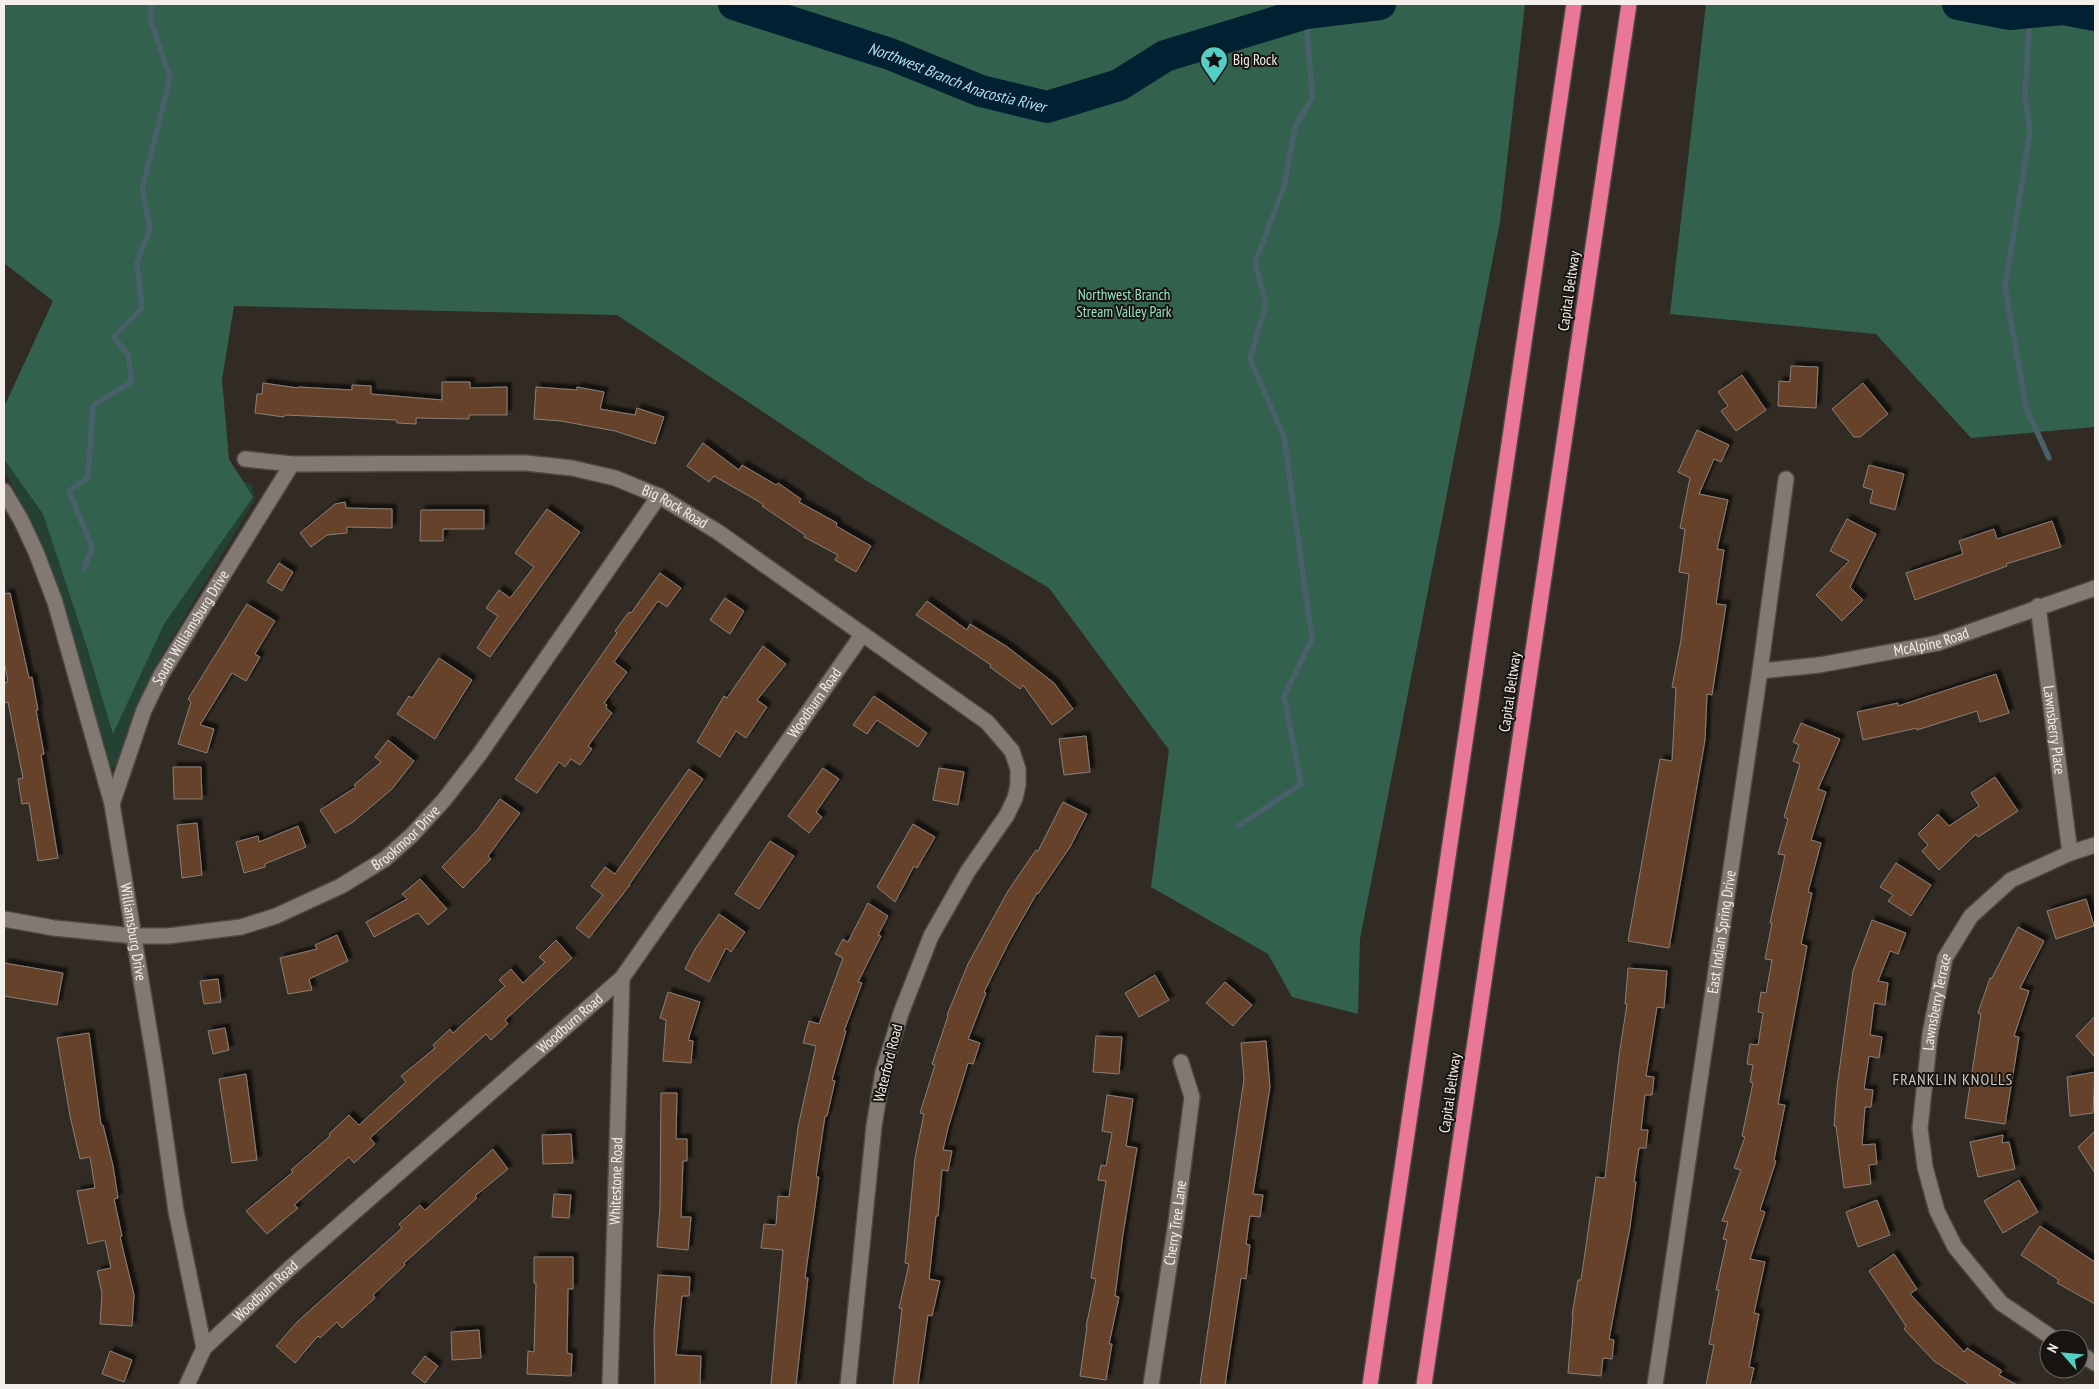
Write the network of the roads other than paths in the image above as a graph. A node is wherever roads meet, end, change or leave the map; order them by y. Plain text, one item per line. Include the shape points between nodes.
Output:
1 (1574, 4) edge
2 (1630, 4) edge
3 (245, 459) dead end
4 (292, 464) junction
5 (1786, 479) dead end
6 (4, 492) edge
7 (659, 496) junction
8 (2095, 588) edge
9 (2038, 606) junction
10 (862, 635) junction
11 (1760, 671) junction
12 (1018, 769) joint
13 (112, 804) junction
14 (2095, 845) edge
15 (2070, 853) junction
16 (4, 919) edge
17 (134, 936) junction
18 (622, 978) junction
19 (1181, 1062) dead end
20 (2039, 1329) edge
21 (204, 1348) junction
22 (187, 1385) edge
23 (610, 1385) edge
24 (848, 1385) edge
25 (1151, 1385) edge
26 (1370, 1385) edge
27 (1424, 1385) edge
28 (1655, 1385) edge

1 - 26 highway
2 - 27 highway, Capital Beltway
3 - 4 street, Big Rock Road
4 - 7 street, Big Rock Road via 526,463 572,468 615,478
4 - 13 street, South Williamsburg Drive via 161,674 144,710
5 - 11 street, East Indian Spring Drive
6 - 13 street, Williamsburg Drive via 36,552 55,602
7 - 10 street, Big Rock Road via 718,532
7 - 17 street, Brookmoor Drive via 479,755 444,800 385,859 341,886 276,916 241,927 168,936
8 - 9 street, McAlpine Road
9 - 11 street, McAlpine Road via 1938,643
9 - 15 street, Lawnsberry Place
10 - 12 street, Big Rock Road via 987,722 1012,751
10 - 18 street, Woodburn Road
11 - 28 street, East Indian Spring Drive
12 - 24 street, Waterford Road via 1018,785 1008,815 968,871 931,936 901,1013 883,1072 874,1126
13 - 17 street, Williamsburg Drive
14 - 15 street, Lawnsberry Terrace
15 - 20 street, Lawnsberry Terrace via 2010,880 1971,916 1945,958 1930,1034 1920,1128 1925,1167 1937,1211 1955,1248 2000,1303
16 - 17 street, Brookmoor Drive
17 - 21 street, Williamsburg Drive via 176,1211
18 - 21 street, Woodburn Road via 288,1269
18 - 23 street, Whitestone Road
19 - 25 street, Cherry Tree Lane via 1192,1096
21 - 22 street

